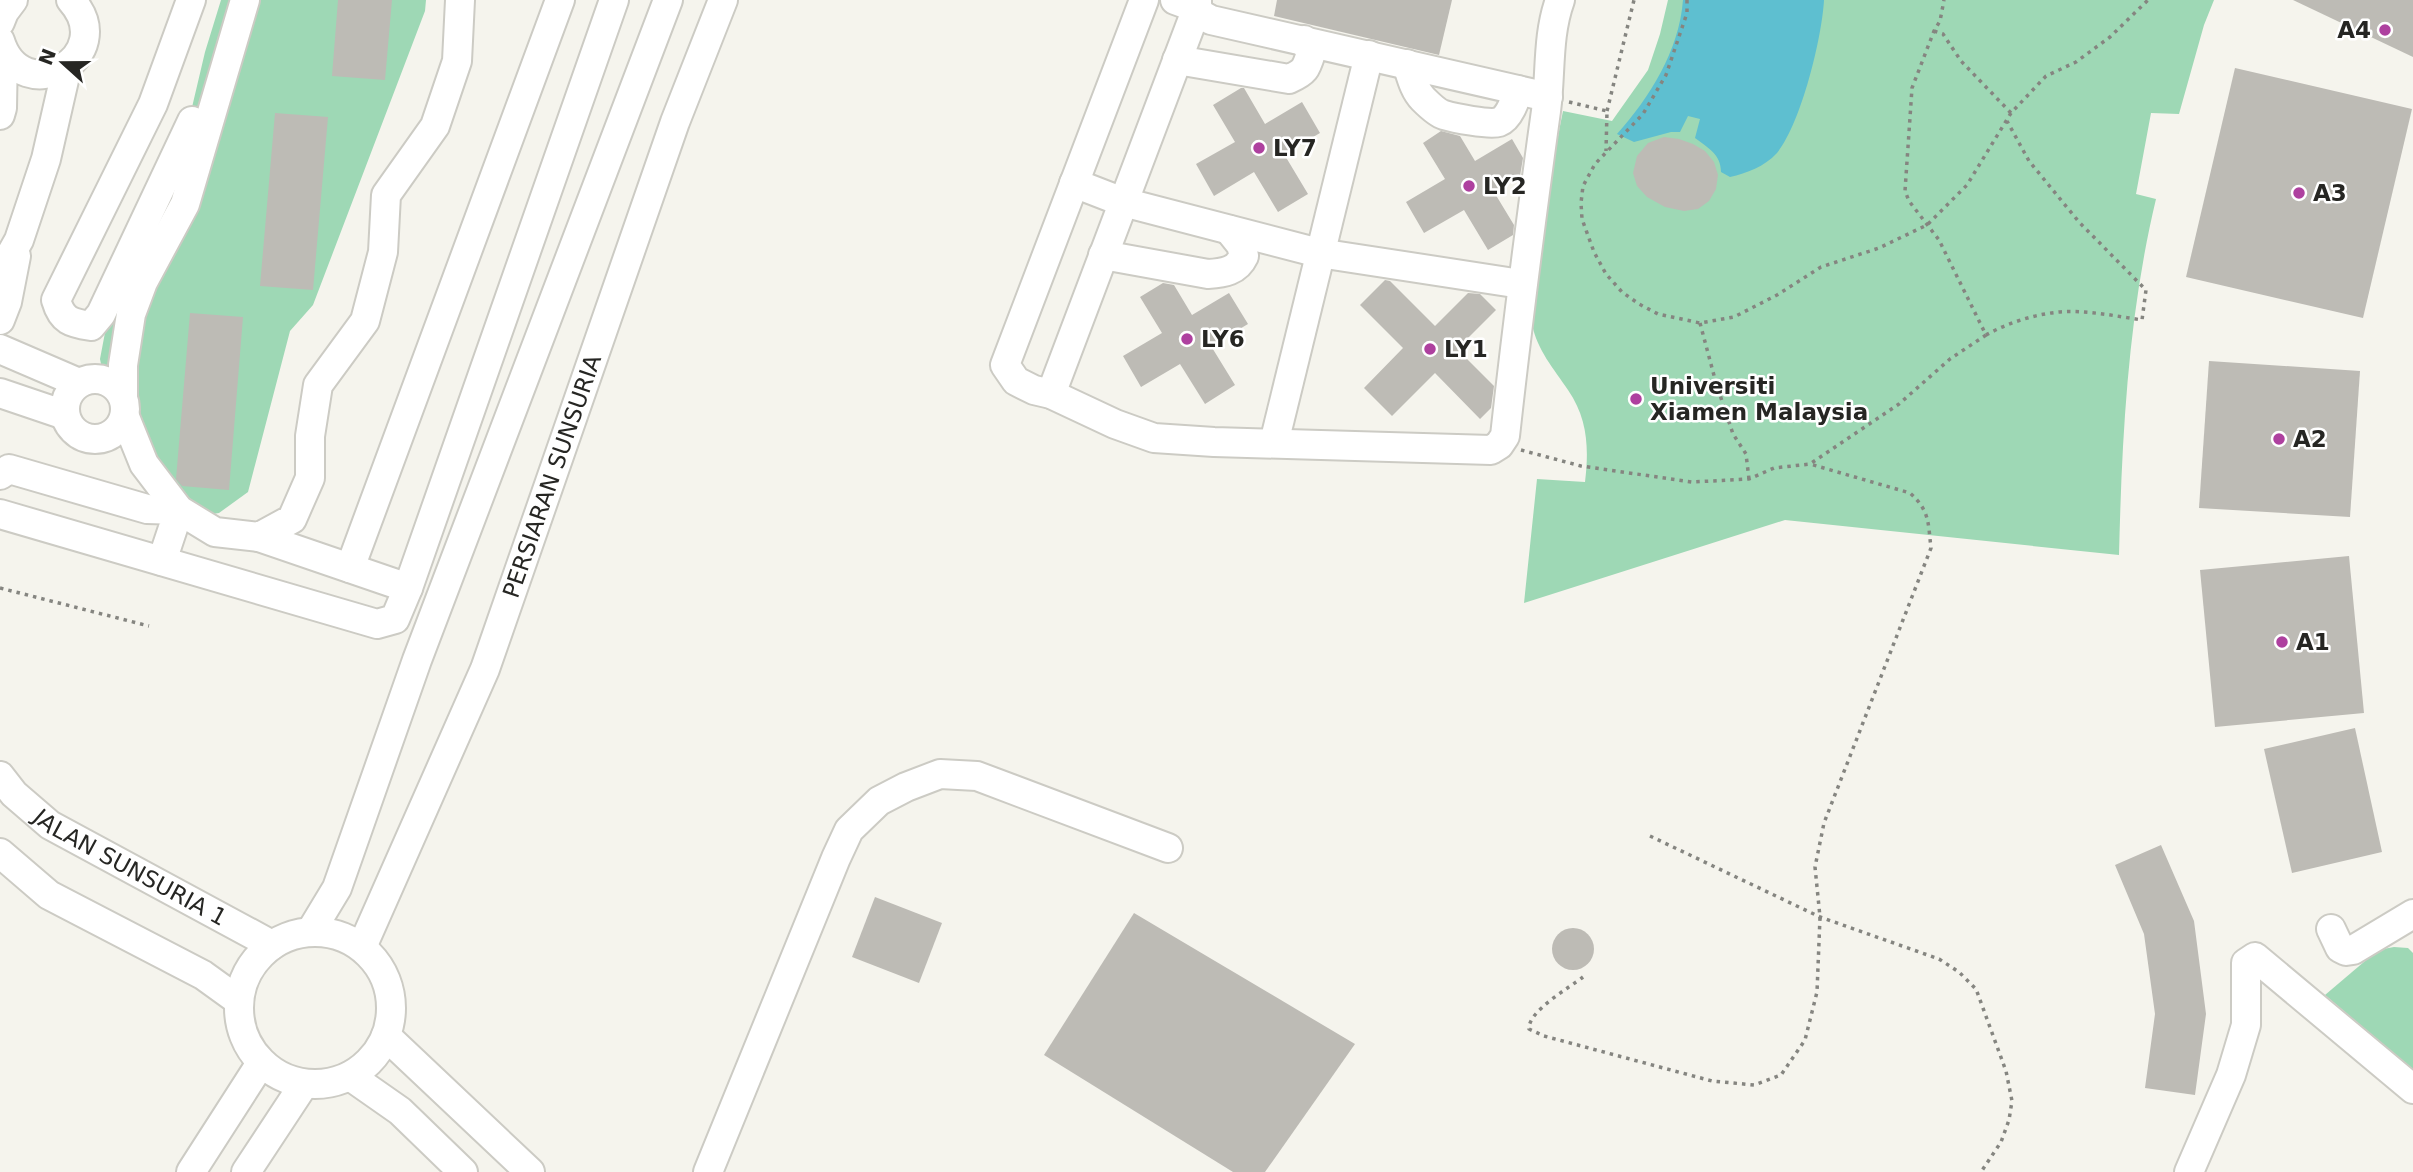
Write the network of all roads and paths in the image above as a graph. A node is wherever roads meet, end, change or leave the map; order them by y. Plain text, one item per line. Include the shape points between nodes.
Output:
1 (13, 0) edge
2 (71, 0) edge
3 (191, 0) edge
4 (245, 0) edge
5 (460, 0) edge
6 (560, 0) edge
7 (614, 0) edge
8 (668, 0) edge
9 (723, 0) edge
10 (1144, 0) edge
11 (1560, 0) edge
12 (1634, 0) edge
13 (1687, 0) edge
14 (1944, 0) edge
15 (2148, 0) edge
16 (1190, 3) edge
17 (0, 22) edge
18 (1934, 31) junction
19 (1304, 40) junction
20 (2, 46) edge
21 (1369, 55) junction
22 (1177, 60) junction
23 (1407, 64) junction
24 (67, 67) junction
25 (1517, 90) junction
26 (1548, 97) junction
27 (153, 104) junction
28 (1607, 111) junction
29 (2011, 113) junction
30 (0, 115) edge
31 (2007, 121) junction
32 (199, 124) junction
33 (1606, 151) junction
34 (1074, 183) junction
35 (1123, 202) junction
36 (1927, 225) junction
37 (1229, 230) junction
38 (19, 240) junction
39 (1319, 253) junction
40 (1103, 255) junction
41 (0, 274) edge
42 (1521, 284) junction
43 (0, 320) edge
44 (1700, 323) junction
45 (1986, 335) junction
46 (0, 349) edge
47 (79, 383) junction
48 (0, 393) edge
49 (1051, 394) junction
50 (124, 407) junction
51 (65, 415) junction
52 (1273, 443) junction
53 (1499, 444) junction
54 (1810, 464) junction
55 (0, 475) edge
56 (1749, 479) junction
57 (178, 510) junction
58 (0, 514) edge
59 (259, 537) junction
60 (162, 561) junction
61 (350, 568) junction
62 (0, 588) edge
63 (408, 588) junction
64 (149, 626) dead end
65 (0, 776) edge
66 (1650, 836) dead end
67 (1168, 848) dead end
68 (0, 853) edge
69 (2413, 914) edge
70 (1820, 917) junction
71 (2331, 929) dead end
72 (311, 931) junction
73 (272, 945) junction
74 (362, 947) junction
75 (1583, 978) dead end
76 (239, 1002) junction
77 (386, 1036) junction
78 (261, 1063) junction
79 (350, 1076) junction
80 (304, 1084) junction
81 (2413, 1089) edge
82 (191, 1172) edge
83 (246, 1172) edge
84 (463, 1172) edge
85 (530, 1172) edge
86 (708, 1172) edge
87 (1981, 1172) edge
88 (2189, 1172) edge

1 - 17 street
2 - 24 street via 80,11 85,35
3 - 27 street
4 - 32 street
5 - 59 street via 457,61 435,127 386,195 383,252 365,321 318,385 310,436 310,478 292,519
6 - 61 street
7 - 63 street
8 - 72 street via 417,660 337,888
9 - 74 street, PERSIARAN SUNSURIA via 675,122 485,669
10 - 34 street
11 - 26 street via 1554,16
12 - 28 path
13 - 33 path via 1687,13 1666,75 1643,114
14 - 18 path
15 - 29 path via 2110,37 2076,62 2046,76
16 - 19 street via 1211,20
16 - 22 street
18 - 29 path via 1943,34 1961,61
18 - 36 path via 1912,88 1905,181 1909,201
19 - 21 street
19 - 22 street via 1311,53 1308,63 1303,73 1289,79
20 - 24 street via 19,68 39,75
20 - 30 street
21 - 23 street
21 - 39 street
22 - 35 street
23 - 25 street
23 - 25 street via 1415,87 1442,115 1499,122
24 - 38 street via 46,159
25 - 26 street
26 - 28 path
26 - 42 street
27 - 32 street
27 - 32 street via 56,300 60,313 74,324 91,326 102,314
28 - 33 path
29 - 31 path
31 - 36 path via 1966,185
31 - 45 path via 2029,160 2146,290 2142,320 2080,311 2039,316
32 - 50 street via 185,204 131,314 123,365
33 - 44 path via 1583,186 1581,203 1586,233 1605,274 1622,292 1658,314
34 - 35 street
34 - 49 street via 1005,366 1016,381
35 - 37 street
35 - 40 street
36 - 44 path via 1879,248 1821,267 1734,317
36 - 45 path
37 - 39 street
37 - 40 street via 1244,256 1233,270 1221,273
38 - 41 street
38 - 43 street
39 - 42 street
39 - 52 street
40 - 49 street
42 - 53 street via 1505,436
44 - 56 path via 1733,434 1746,454
45 - 54 path via 1950,359 1899,404
46 - 47 street
47 - 50 street via 99,379 117,388
47 - 51 street via 67,397
48 - 51 street
49 - 52 street via 1154,438
50 - 51 street via 121,426 94,440 75,433
50 - 57 street via 144,464
52 - 53 street via 1491,450
53 - 56 path via 1581,466 1692,482
54 - 56 path via 1774,468
54 - 70 path via 1910,493 1923,505 1931,548 1824,823 1815,867
55 - 57 street via 9,469 147,509
57 - 59 street via 215,532
57 - 60 street
58 - 60 street
59 - 61 street
60 - 63 street via 377,624 395,619
61 - 63 street
62 - 64 path
65 - 73 street, JALAN SUNSURIA 1 via 50,825
66 - 70 path
67 - 86 street via 977,776 940,774 879,801 849,830 836,858
68 - 76 street via 49,895 203,975
69 - 71 street via 2353,950 2340,948
70 - 75 path via 1817,992 1805,1040 1781,1075 1754,1085 1712,1082 1529,1029 1539,1010
70 - 87 path via 1939,959 1976,989 2006,1071 2011,1101 2001,1142
72 - 73 street
72 - 74 street via 346,938
73 - 76 street via 255,960
74 - 77 street via 383,972 388,987 391,1012
76 - 78 street via 240,1024
77 - 79 street via 365,1066
77 - 85 street
78 - 80 street via 281,1077
78 - 82 street
79 - 80 street
79 - 84 street via 400,1111
80 - 83 street
81 - 88 street via 2255,957 2246,962 2246,1025 2231,1075

